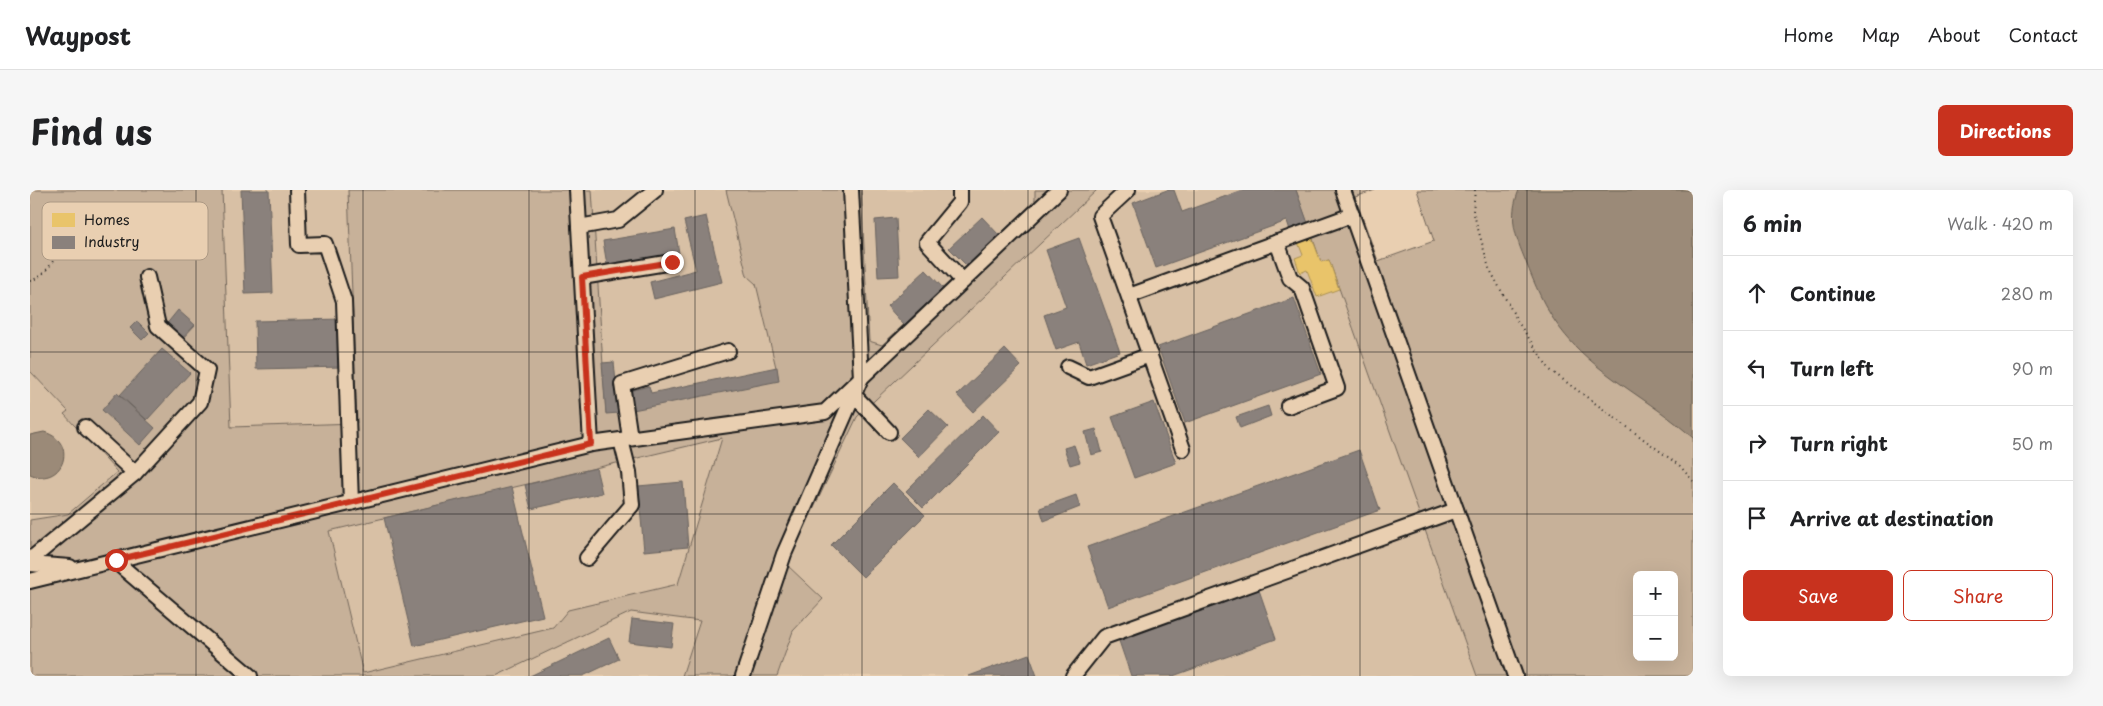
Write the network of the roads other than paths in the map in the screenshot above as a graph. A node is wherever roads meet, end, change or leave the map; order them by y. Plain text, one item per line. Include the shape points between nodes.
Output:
1 (297, 190) edge
2 (577, 190) edge
3 (655, 190) edge
4 (851, 190) edge
5 (960, 190) edge
6 (1059, 190) edge
7 (1128, 190) edge
8 (1343, 190) edge
9 (1352, 216) junction
10 (579, 227) junction
11 (1277, 242) junction
12 (672, 262) dead end
13 (147, 277) dead end
14 (582, 277) junction
15 (963, 281) junction
16 (1129, 296) junction
17 (728, 351) dead end
18 (1150, 356) junction
19 (1068, 367) dead end
20 (861, 378) junction
21 (851, 393) junction
22 (1288, 406) dead end
23 (825, 412) junction
24 (85, 427) dead end
25 (840, 428) junction
26 (889, 432) dead end
27 (625, 439) junction
28 (591, 444) junction
29 (1183, 449) dead end
30 (135, 473) junction
31 (351, 503) junction
32 (1456, 510) junction
33 (587, 558) dead end
34 (116, 560) junction
35 (30, 562) edge
36 (83, 568) junction
37 (30, 582) edge
38 (1512, 675) edge
39 (250, 676) edge
40 (743, 676) edge
41 (1073, 676) edge

1 - 31 street via 299,245 325,244 344,300
2 - 10 street
3 - 10 street via 618,220
4 - 20 street
5 - 15 street via 960,202 927,242
6 - 15 street
7 - 16 street via 1100,216
8 - 9 street
9 - 11 street
9 - 32 street
10 - 14 street
11 - 16 street
11 - 22 street via 1290,278 1302,288 1337,388
12 - 14 street
13 - 30 street via 158,326 207,370 200,402
14 - 28 street
15 - 20 street
16 - 18 street
17 - 27 street via 622,384
18 - 19 street via 1089,377
18 - 29 street
20 - 21 street
21 - 23 street
21 - 25 street
21 - 26 street
23 - 25 street
23 - 27 street
24 - 30 street
25 - 40 street via 784,554
27 - 28 street
27 - 33 street via 632,505
28 - 31 street
30 - 35 street
31 - 34 street
32 - 38 street
32 - 41 street via 1104,637
34 - 36 street
34 - 39 street
35 - 36 street
36 - 37 street

